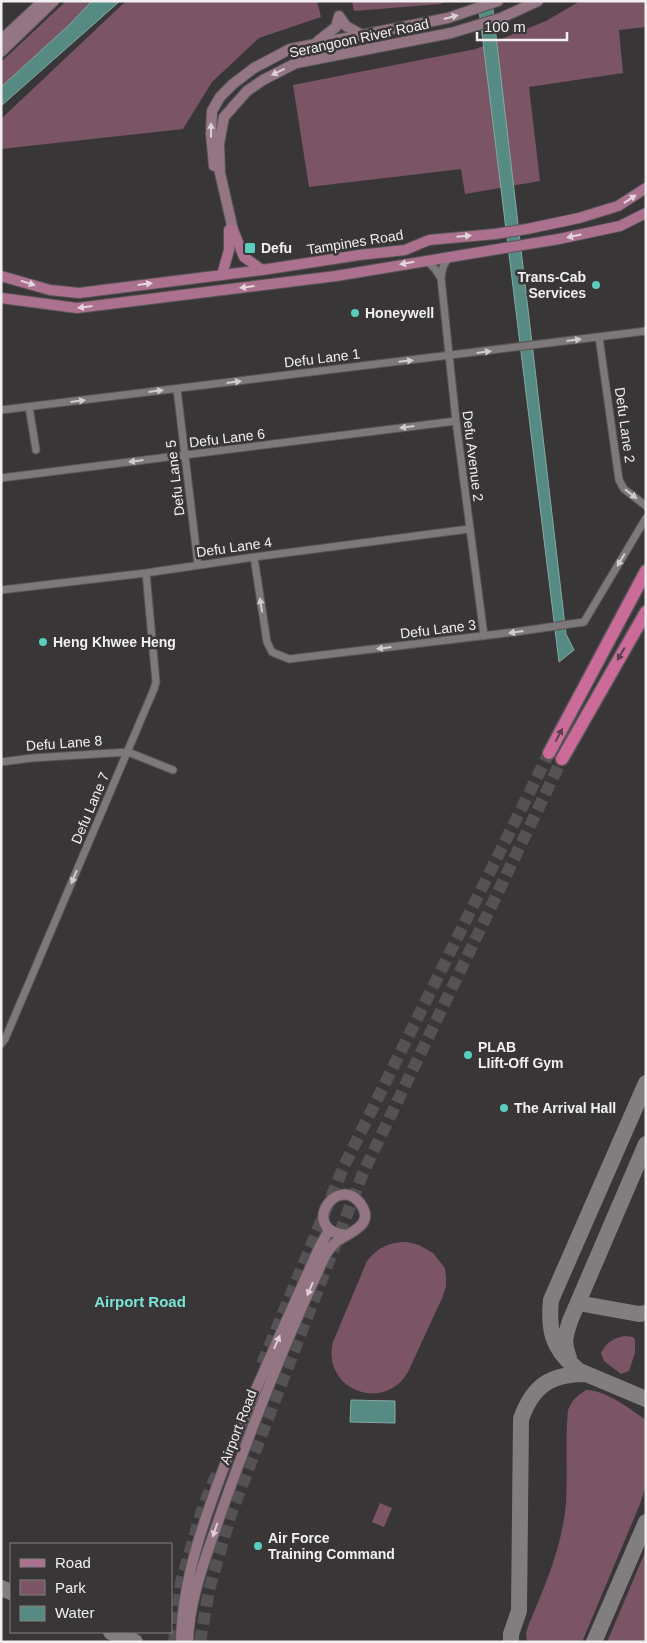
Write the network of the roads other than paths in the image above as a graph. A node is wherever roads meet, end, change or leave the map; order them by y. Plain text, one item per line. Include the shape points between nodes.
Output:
1 (43, 1) edge
2 (54, 1) edge
3 (498, 1) edge
4 (538, 1) edge
5 (362, 36) junction
6 (1, 40) edge
7 (315, 44) junction
8 (1, 52) edge
9 (646, 188) edge
10 (646, 213) edge
11 (231, 230) junction
12 (449, 256) junction
13 (426, 260) junction
14 (262, 270) junction
15 (222, 275) junction
16 (1, 276) edge
17 (441, 278) junction
18 (1, 298) edge
19 (646, 331) edge
20 (600, 337) junction
21 (448, 356) junction
22 (177, 389) junction
23 (30, 407) junction
24 (1, 410) edge
25 (456, 421) junction
26 (36, 450) dead end
27 (185, 456) junction
28 (1, 478) edge
29 (646, 506) edge
30 (646, 518) edge
31 (469, 529) junction
32 (254, 557) junction
33 (198, 565) junction
34 (646, 571) edge
35 (146, 573) junction
36 (1, 590) edge
37 (646, 612) edge
38 (484, 636) junction
39 (128, 752) junction
40 (549, 754) tunnel mouth
41 (562, 758) tunnel mouth
42 (1, 762) edge
43 (173, 770) dead end
44 (1, 1044) edge
45 (329, 1230) junction
46 (346, 1235) junction
47 (181, 1642) edge
48 (188, 1642) edge

1 - 6 main road
2 - 8 main road
5 -> 3 main road, Serangoon River Road via 448,18
4 -> 11 main road, Serangoon River Road via 479,26 296,64 247,91 224,117 219,144 220,173
5 - 7 main road, Serangoon River Road
5 - 7 main road via 346,26 339,16 336,27
11 -> 7 main road, Serangoon River Road via 216,178 210,124 212,111 233,84 254,68 290,49
14 -> 9 main road, Tampines Road via 405,250 429,240 495,234 579,218 618,206
10 -> 12 main road via 620,226
11 - 14 main road via 244,257
11 - 15 main road
12 - 13 main road
12 - 17 street, Defu Avenue 2
13 - 17 street
13 -> 18 main road via 336,276 77,308
14 - 15 main road, Tampines Road
16 -> 15 main road, Tampines Road via 50,290 79,292
17 - 21 street, Defu Avenue 2
19 - 20 street, Defu Lane 1
21 -> 20 street, Defu Lane 1
20 -> 29 street, Defu Lane 2 via 619,480 624,489
22 -> 21 street, Defu Lane 1
21 - 25 street, Defu Avenue 2
23 -> 22 street, Defu Lane 1
22 - 27 street, Defu Lane 5
23 - 24 street, Defu Lane 1
23 - 26 street
25 -> 27 street, Defu Lane 6
25 - 31 street, Defu Avenue 2
27 -> 28 street, Defu Lane 6
27 - 33 street, Defu Lane 5
30 -> 38 street, Defu Lane 3 via 584,622
31 - 32 street, Defu Lane 4
31 - 38 street, Defu Avenue 2
32 - 33 street, Defu Lane 4
38 -> 32 street, Defu Lane 3 via 289,659 281,657 272,652 267,642
33 - 35 street, Defu Lane 4
40 -> 34 highway
35 - 36 street, Defu Lane 4
35 - 39 street, Defu Lane 7 via 156,682
37 -> 41 highway
39 - 42 street, Defu Lane 8
39 - 43 street
39 -> 44 street, Defu Lane 7
45 - 46 main road
45 - 46 main road, Airport Road via 324,1220 324,1208 335,1197 349,1196 362,1207 364,1219 357,1230
47 -> 45 main road, Airport Road via 190,1575 213,1496 256,1387
46 -> 48 main road, Airport Road via 335,1242 326,1254 254,1421 200,1580

